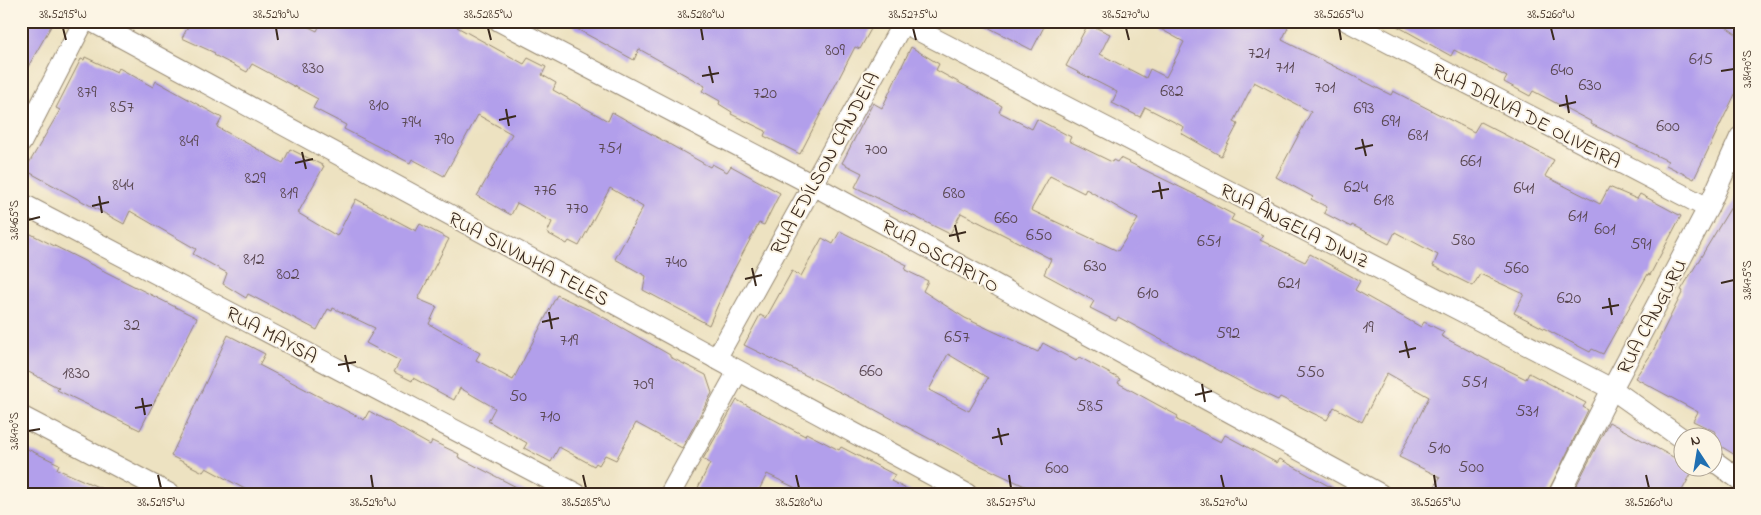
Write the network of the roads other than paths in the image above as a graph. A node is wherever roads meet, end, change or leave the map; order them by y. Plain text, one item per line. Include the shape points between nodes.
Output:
1 (84, 21) edge
2 (92, 21) edge
3 (498, 21) edge
4 (1347, 21) edge
5 (902, 22) edge
6 (1740, 137) edge
7 (21, 142) edge
8 (1735, 166) edge
9 (811, 184) junction
10 (21, 203) edge
11 (1708, 208) junction
12 (716, 359) junction
13 (738, 370) junction
14 (1612, 389) junction
15 (21, 416) edge
16 (1674, 433) edge
17 (1724, 468) edge
18 (1740, 480) edge
19 (170, 494) edge
20 (577, 494) edge
21 (670, 494) edge
22 (967, 494) edge
23 (1380, 494) edge
24 (1560, 494) edge

1 - 7 street
2 - 12 street, RUA SILVINHA TELES
3 - 9 street, RUA OSCARITO
4 - 11 street, RUA DALVA DE OLIVEIRA
5 - 9 street, RUA EDÍLSON CANDEIA
5 - 14 street, RUA ÂNGELA DINIZ
6 - 8 street, RUA CANGURU
8 - 11 street, RUA CANGURU
9 - 12 street, RUA EDÍLSON CANDEIA
9 - 23 street, RUA OSCARITO
10 - 20 street, RUA MAYSA
11 - 14 street, RUA CANGURU
12 - 13 street, RUA SILVINHA TELES
13 - 21 street
13 - 22 street, RUA SILVINHA TELES
14 - 16 street, RUA ÂNGELA DINIZ
14 - 24 street, RUA CANGURU
15 - 19 street
17 - 18 street

